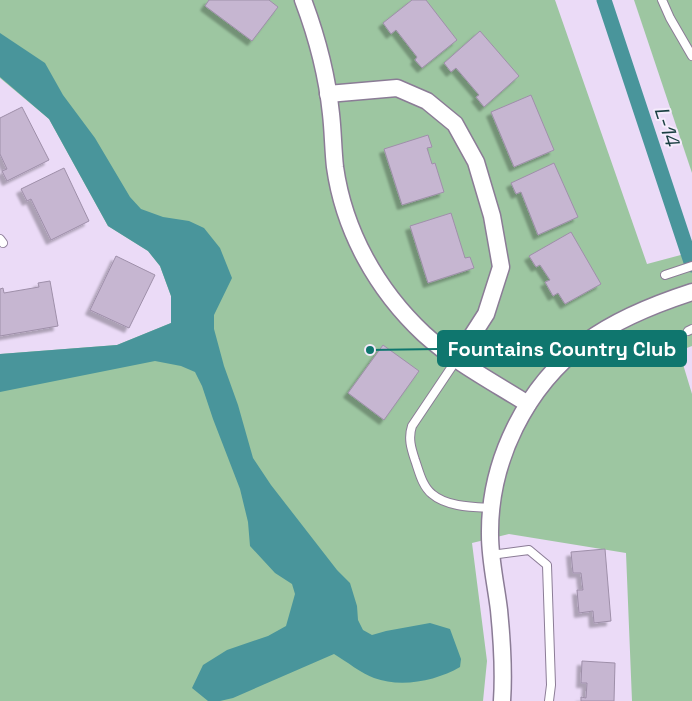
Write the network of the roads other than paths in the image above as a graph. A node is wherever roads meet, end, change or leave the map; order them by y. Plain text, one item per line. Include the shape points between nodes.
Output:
1 (303, 0) edge
2 (662, 0) edge
3 (692, 56) edge
4 (328, 94) junction
5 (692, 266) edge
6 (666, 274) dead end
7 (692, 292) edge
8 (457, 359) junction
9 (528, 404) junction
10 (492, 508) junction
11 (491, 555) junction
12 (502, 701) edge
13 (550, 701) edge

1 - 4 street via 320,54
2 - 3 lane
4 - 8 street via 339,189 362,254 401,311 425,335
4 - 8 street via 398,88 427,101 455,124 476,162 492,216 501,266 486,314
5 - 6 lane
7 - 9 street via 625,319 586,342 546,379
8 - 9 street
8 - 10 lane via 412,426 410,444 420,474 432,494 456,504
9 - 10 street via 505,449
10 - 11 street
11 - 12 street via 502,639
11 - 13 lane via 529,550 547,565

